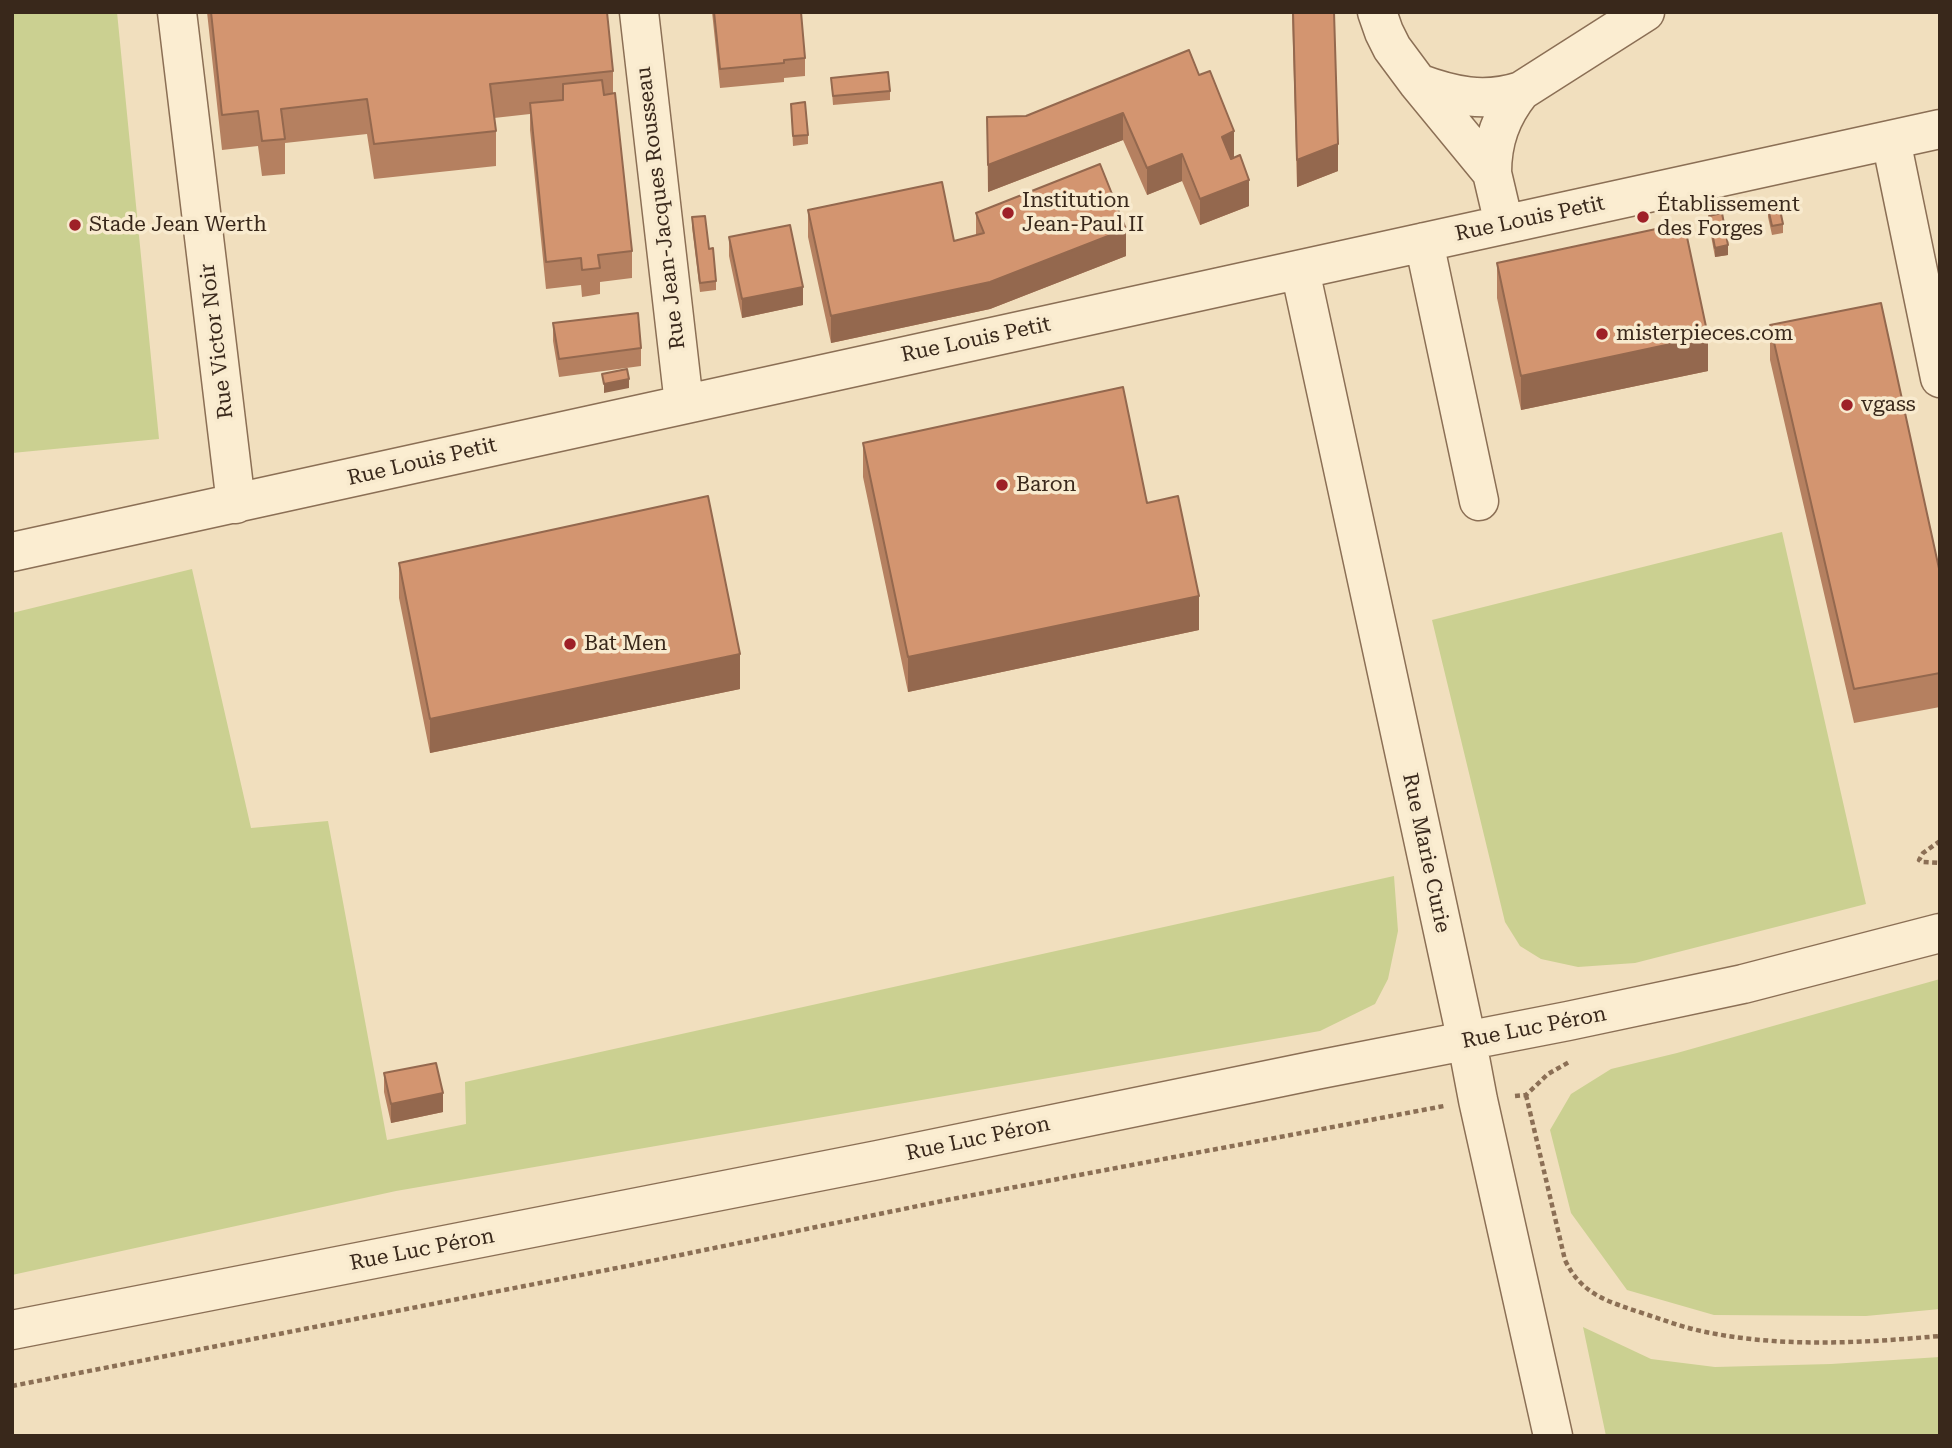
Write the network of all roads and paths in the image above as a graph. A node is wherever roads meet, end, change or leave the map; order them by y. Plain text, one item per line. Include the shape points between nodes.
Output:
1 (177, 12) edge
2 (639, 12) edge
3 (1377, 12) edge
4 (1645, 12) edge
5 (1418, 83) junction
6 (1521, 91) junction
7 (1940, 129) edge
8 (1891, 140) junction
9 (1492, 173) junction
10 (1504, 225) junction
11 (1424, 243) junction
12 (1929, 268) edge
13 (1300, 270) junction
14 (1940, 378) edge
15 (684, 404) junction
16 (1479, 501) dead end
17 (236, 504) junction
18 (12, 552) edge
19 (1940, 841) edge
20 (1940, 863) edge
21 (1940, 933) edge
22 (1568, 1021) junction
23 (1467, 1042) junction
24 (1526, 1095) junction
25 (1478, 1100) junction
26 (12, 1330) edge
27 (1940, 1336) edge
28 (12, 1386) edge
29 (1553, 1436) edge

1 - 17 street, Rue Victor Noir
2 - 15 street, Rue Jean-Jacques Rousseau
3 - 5 street via 1392,48
4 - 6 street
5 - 6 street via 1472,98 1504,97
5 - 9 street
6 - 9 street via 1498,128
7 - 8 street, Rue Louis Petit
8 - 10 street, Rue Louis Petit
8 - 12 street
9 - 10 street
10 - 11 street, Rue Louis Petit
11 - 13 street, Rue Louis Petit
11 - 16 street
12 - 14 street
13 - 15 street, Rue Louis Petit
13 - 23 street, Rue Marie Curie
15 - 17 street, Rue Louis Petit
17 - 18 street, Rue Louis Petit
19 - 20 path via 1919,860
21 - 22 street, Rue Luc Péron
22 - 23 street, Rue Luc Péron
22 - 24 path via 1577,1058 1548,1074
23 - 25 street, Rue Marie Curie
23 - 26 street, Rue Luc Péron
24 - 25 path
24 - 27 path via 1565,1260 1571,1273 1594,1295 1682,1326 1724,1335 1785,1342
25 - 28 path
25 - 29 street, Rue Marie Curie

